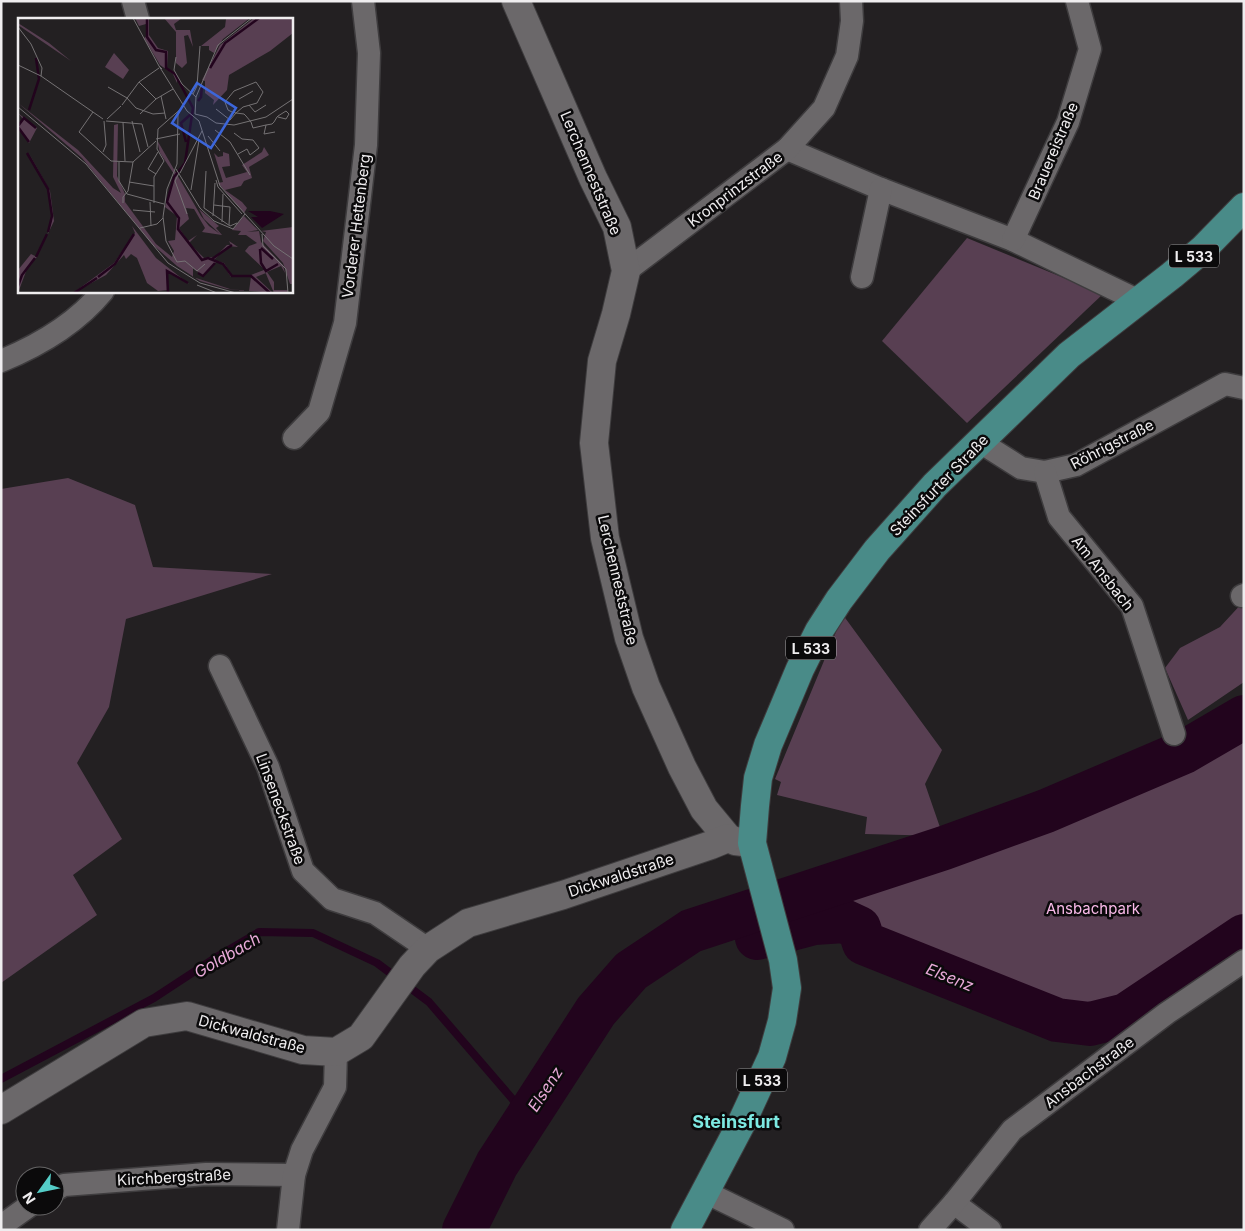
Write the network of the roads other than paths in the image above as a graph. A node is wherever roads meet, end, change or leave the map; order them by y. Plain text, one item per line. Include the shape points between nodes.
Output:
1 (133, 1) edge
2 (363, 1) edge
3 (516, 1) edge
4 (851, 1) edge
5 (1077, 1) edge
6 (138, 18) edge
7 (787, 149) junction
8 (881, 189) junction
9 (1244, 207) edge
10 (1013, 240) junction
11 (626, 272) junction
12 (862, 277) dead end
13 (102, 292) edge
14 (1139, 300) junction
15 (1, 361) edge
16 (1244, 370) edge
17 (1234, 386) edge
18 (294, 438) dead end
19 (980, 442) junction
20 (1045, 472) junction
21 (220, 666) dead end
22 (1174, 734) dead end
23 (740, 840) junction
24 (420, 957) junction
25 (1244, 961) edge
26 (336, 1052) junction
27 (1, 1110) edge
28 (294, 1175) junction
29 (65, 1185) edge
30 (705, 1192) junction
31 (954, 1203) junction
32 (15, 1216) edge
33 (1, 1226) edge
34 (288, 1230) edge
35 (685, 1230) edge
36 (783, 1230) edge
37 (930, 1230) edge
38 (990, 1230) edge

1 - 6 street
2 - 18 street, Vorderer Hettenberg via 369,53 366,144 345,323 319,412
3 - 11 street, Lerchenneststraße via 617,227
4 - 7 street via 847,56 824,108
5 - 10 street, Brauereistraße via 1090,49 1068,122
7 - 8 street, Kronprinzstraße
7 - 11 street, Kronprinzstraße
8 - 10 street, Kronprinzstraße
8 - 12 street
9 - 14 main road, Steinsfurter Straße / L 533 via 1203,249
10 - 14 street, Kronprinzstraße
11 - 23 street, Lerchenneststraße via 602,361 594,443 605,538 629,638 646,686 704,809
13 - 15 street via 56,333
14 - 19 main road, Steinsfurter Straße / L 533 via 1069,355
16 - 17 street, Röhrigstraße
17 - 20 street, Röhrigstraße via 1076,465
19 - 20 street, Röhrigstraße via 1021,468
19 - 23 main road, Steinsfurter Straße / L 533 via 935,485 877,550 820,631 768,745
20 - 22 street, Am Ansbach via 1059,517 1132,606
21 - 24 street, Linseneckstraße via 268,767 303,871 332,899 375,914
23 - 24 street, Dickwaldstraße via 711,845 468,923
23 - 30 main road, L 533 via 763,889 783,960 787,988 772,1057
24 - 26 street, Dickwaldstraße via 361,1037
25 - 31 street, Ansbachstraße via 1167,1013 1012,1130
26 - 27 street, Dickwaldstraße via 303,1050 187,1016 144,1023
26 - 28 street via 334,1087 302,1150
28 - 29 street, Kirchbergstraße via 206,1174
28 - 34 street
30 - 35 main road, L 533
30 - 36 street
31 - 37 street, Ansbachstraße
31 - 38 street
32 - 33 street

